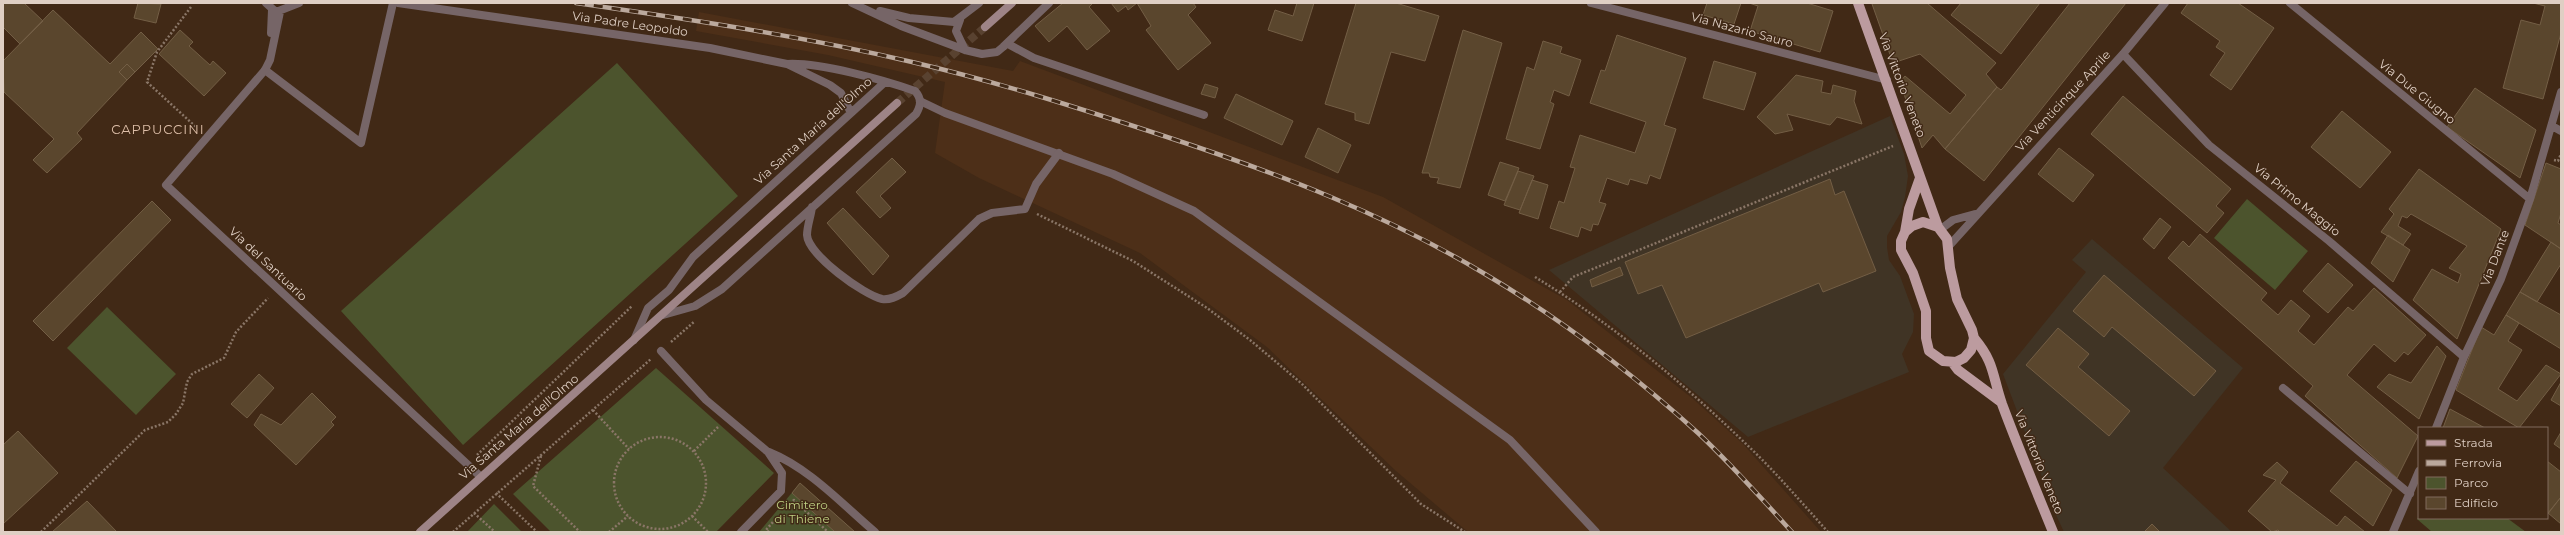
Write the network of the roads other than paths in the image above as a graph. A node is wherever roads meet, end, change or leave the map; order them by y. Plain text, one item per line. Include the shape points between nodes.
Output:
1 (266, 3) edge
2 (299, 3) edge
3 (394, 3) edge
4 (398, 3) edge
5 (852, 3) edge
6 (859, 3) edge
7 (979, 3) edge
8 (1012, 3) edge
9 (1049, 3) edge
10 (1591, 3) edge
11 (1858, 3) edge
12 (2165, 3) edge
13 (2290, 3) edge
14 (289, 4) edge
15 (276, 11) junction
16 (960, 20) junction
17 (985, 28) tunnel mouth
18 (1008, 44) junction
19 (964, 50) junction
20 (2123, 54) junction
21 (787, 64) junction
22 (265, 70) junction
23 (1886, 80) junction
24 (885, 82) junction
25 (2561, 92) edge
26 (920, 101) junction
27 (897, 103) tunnel mouth
28 (851, 113) junction
29 (1204, 115) dead end
30 (2552, 126) junction
31 (2561, 131) edge
32 (1059, 153) junction
33 (1920, 178) junction
34 (2530, 199) junction
35 (812, 207) junction
36 (1976, 214) junction
37 (1940, 228) junction
38 (1905, 232) junction
39 (1948, 247) junction
40 (663, 315) junction
41 (1974, 338) junction
42 (633, 341) junction
43 (660, 351) road end
44 (2464, 357) junction
45 (1952, 362) junction
46 (2283, 388) dead end
47 (2001, 402) junction
48 (2436, 427) edge
49 (768, 452) junction
50 (2418, 473) edge
51 (481, 477) junction
52 (2410, 494) junction
53 (420, 532) edge
54 (741, 532) edge
55 (875, 532) edge
56 (1596, 532) edge
57 (2053, 532) edge
58 (2393, 532) edge

1 - 15 street
2 - 14 street
3 - 22 street via 361,142
4 - 21 street, Via Padre Leopoldo via 710,48
5 - 19 street via 901,26
6 - 16 street via 909,18 946,22
7 - 16 street
8 - 17 main road
9 - 18 street
10 - 23 street, Via Nazario Sauro
11 - 23 main road, Via Vittorio Veneto
12 - 20 street, Via Venticinque Aprile
13 - 34 street, Via Due Giugno
14 - 15 street
15 - 22 street, Via del Santuario via 271,50
16 - 19 street via 956,31
18 - 19 street via 997,52 982,54
18 - 29 street via 1034,58
20 - 36 street, Via Venticinque Aprile
20 - 44 street, Via Primo Maggio via 2209,144 2329,241
21 - 24 street, Via Padre Leopoldo via 800,63
21 - 28 street, Via Padre Leopoldo via 830,85 840,93
22 - 51 street, Via del Santuario via 166,185 466,466
23 - 33 main road, Via Vittorio Veneto
24 - 26 street, Via Santa Maria dell'Olmo via 915,91
24 - 28 street, Via Santa Maria dell'Olmo
25 - 30 street, Via Dante
26 - 32 street via 945,113
26 - 35 street, Via Santa Maria dell'Olmo via 916,114
27 - 40 main road, Via Santa Maria dell'Olmo
28 - 42 street, Via Santa Maria dell'Olmo via 693,257 668,290 648,308
30 - 31 street
30 - 34 street, Via Dante
32 - 35 street via 1036,184 1025,209 992,213 979,219 903,293 891,299 881,299 848,279 812,248 807,235
32 - 56 street via 1113,174 1194,211 1510,440
33 - 37 main road, Via Vittorio Veneto
33 - 38 main road, Via Vittorio Veneto via 1909,209
34 - 44 street, Via Dante via 2501,279
35 - 40 street, Via Santa Maria dell'Olmo via 722,289 694,306
36 - 37 street via 1953,220
36 - 39 street, Via Venticinque Aprile
37 - 38 main road via 1928,223 1918,223
37 - 39 main road, Via Vittorio Veneto via 1947,238
38 - 45 main road, Via Vittorio Veneto via 1901,250 1913,273 1926,312 1927,345 1938,359
39 - 41 main road, Via Vittorio Veneto via 1957,299
40 - 42 main road, Via Santa Maria dell'Olmo
41 - 45 main road via 1967,355
41 - 47 main road, Via Vittorio Veneto via 1986,352 1992,365
42 - 51 main road, Via Santa Maria dell'Olmo
43 - 49 street via 686,380
44 - 48 street, Via Dante
45 - 47 main road, Via Vittorio Veneto via 1958,370
46 - 52 street
47 - 57 main road, Via Vittorio Veneto
49 - 54 street via 782,473 781,491
49 - 55 street via 784,458 808,475
50 - 52 street
51 - 53 main road, Via Santa Maria dell'Olmo
52 - 58 street

